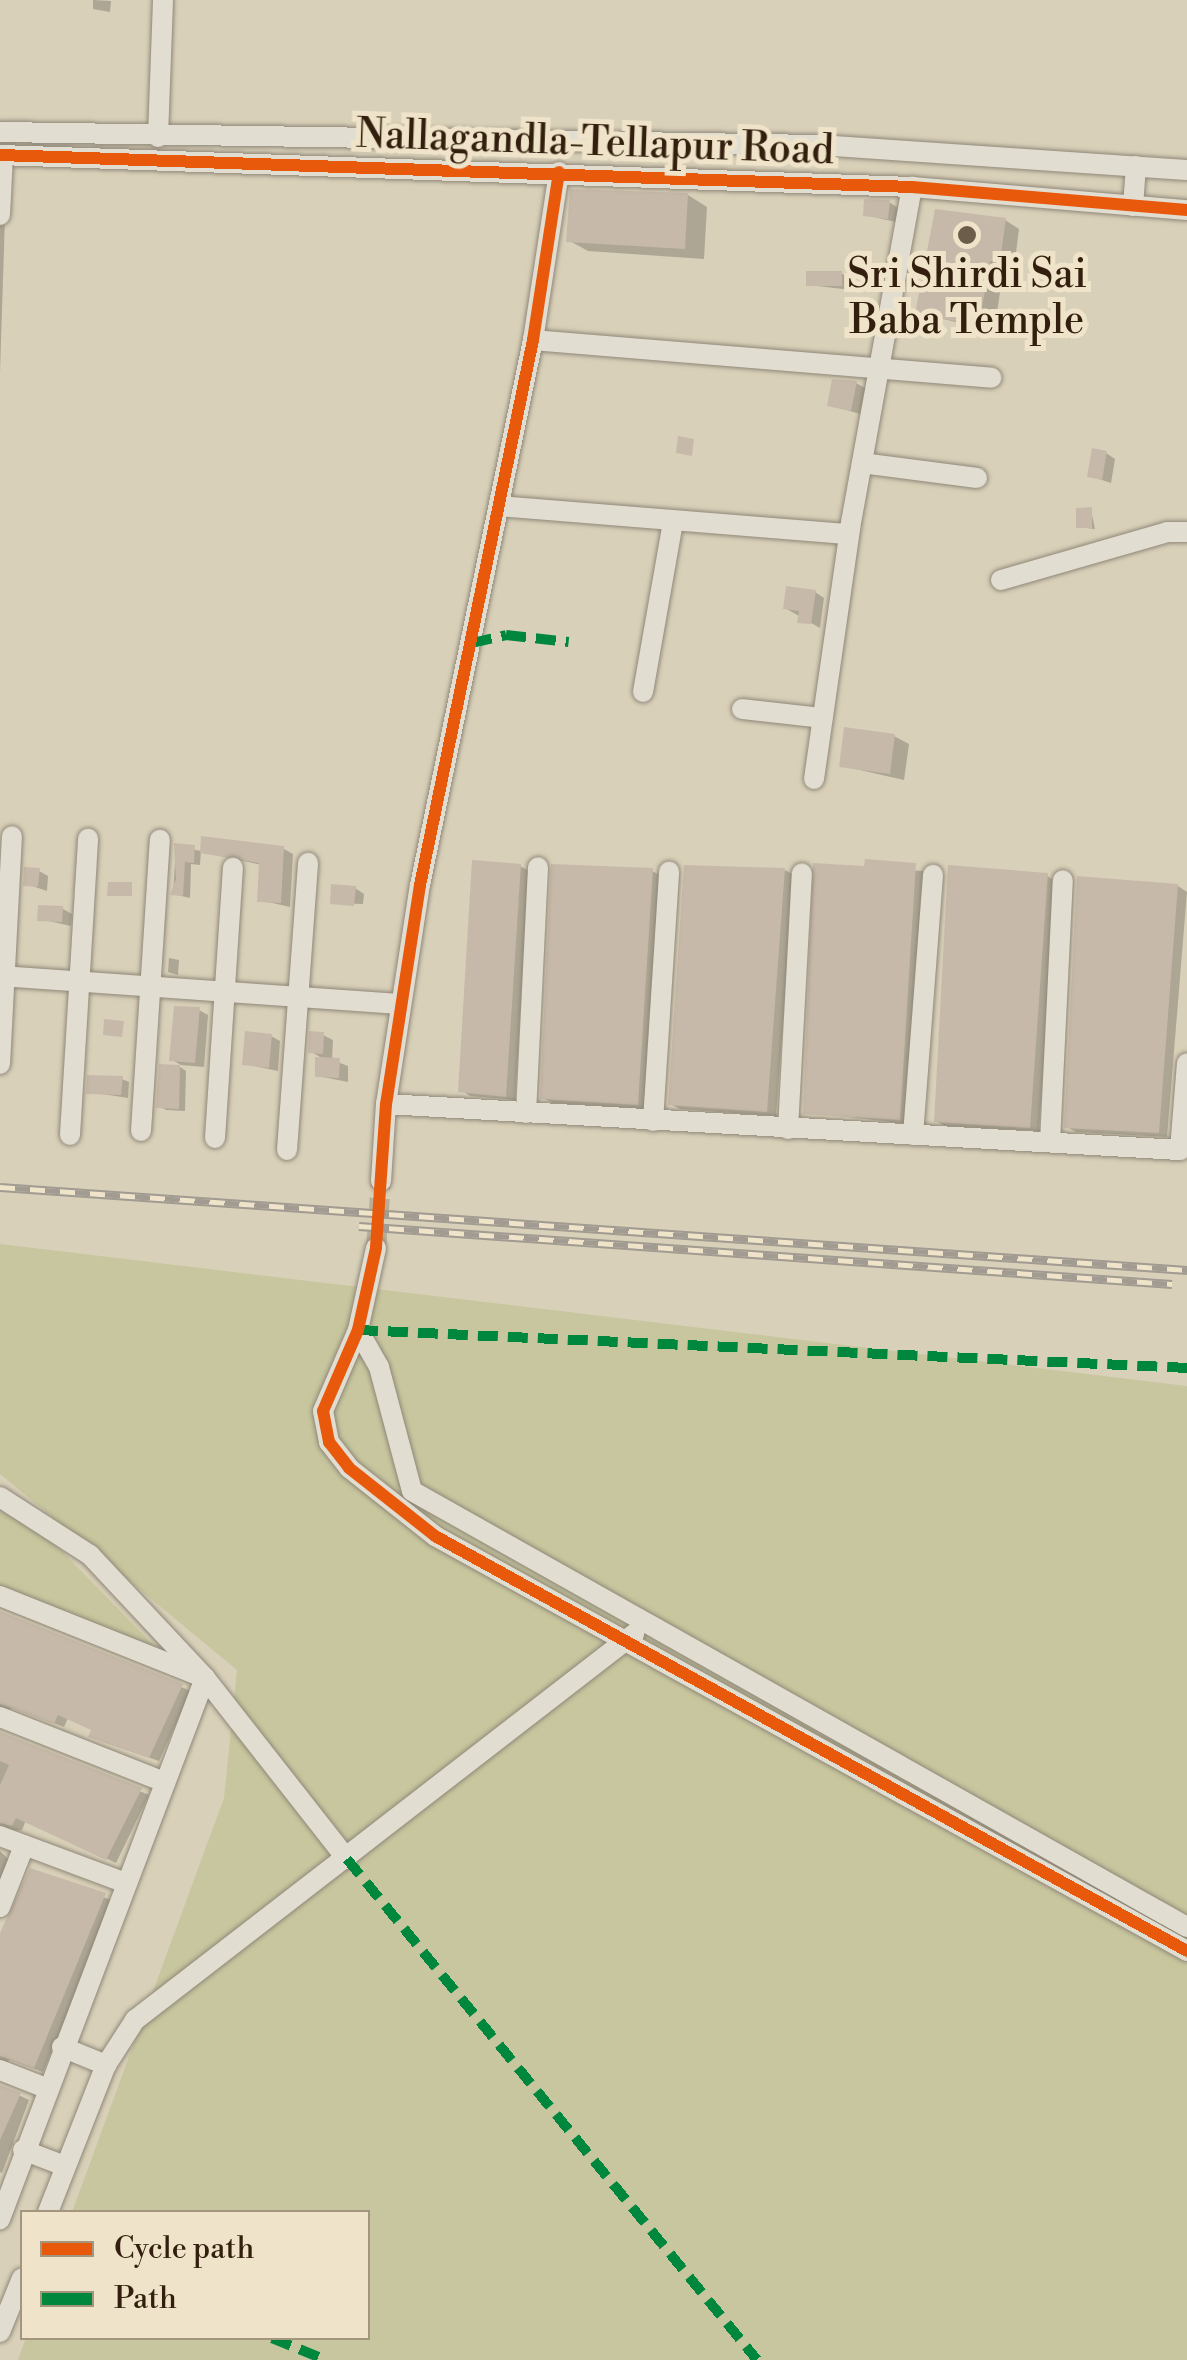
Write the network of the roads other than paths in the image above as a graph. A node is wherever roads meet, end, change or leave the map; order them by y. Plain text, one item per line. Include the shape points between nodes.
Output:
1 (163, 0) edge
2 (0, 132) edge
3 (158, 137) junction
4 (2, 155) edge
5 (1136, 166) junction
6 (1187, 170) edge
7 (559, 172) junction
8 (912, 188) junction
9 (1133, 206) junction
10 (1187, 210) edge
11 (0, 215) edge
12 (533, 340) junction
13 (880, 366) junction
14 (991, 378) dead end
15 (862, 463) junction
16 (977, 478) dead end
17 (499, 506) junction
18 (674, 521) junction
19 (1187, 532) edge
20 (849, 534) junction
21 (1001, 580) dead end
22 (643, 692) dead end
23 (742, 709) dead end
24 (822, 718) junction
25 (814, 780) dead end
26 (12, 836) dead end
27 (88, 839) dead end
28 (160, 840) dead end
29 (308, 863) dead end
30 (233, 868) dead end
31 (538, 868) dead end
32 (669, 872) dead end
33 (802, 873) dead end
34 (934, 875) dead end
35 (1064, 880) dead end
36 (2, 976) edge
37 (78, 982) junction
38 (149, 988) junction
39 (224, 994) junction
40 (297, 998) junction
41 (400, 1004) junction
42 (1187, 1063) edge
43 (0, 1064) edge
44 (386, 1104) junction
45 (526, 1113) junction
46 (653, 1121) junction
47 (788, 1130) junction
48 (141, 1131) dead end
49 (70, 1135) dead end
50 (913, 1135) junction
51 (215, 1138) dead end
52 (1050, 1142) junction
53 (286, 1150) dead end
54 (381, 1181) tunnel mouth
55 (376, 1248) tunnel mouth
56 (358, 1330) junction
57 (412, 1491) junction
58 (0, 1496) edge
59 (387, 1501) junction
60 (0, 1596) edge
61 (643, 1624) junction
62 (628, 1642) junction
63 (205, 1678) junction
64 (0, 1717) edge
65 (164, 1782) junction
66 (0, 1836) edge
67 (24, 1846) junction
68 (347, 1859) junction
69 (126, 1883) junction
70 (0, 1907) edge
71 (1187, 1926) edge
72 (1187, 1951) edge
73 (62, 2047) junction
74 (106, 2065) junction
75 (0, 2070) edge
76 (46, 2088) junction
77 (23, 2150) junction
78 (65, 2166) junction
79 (4, 2196) edge
80 (49, 2210) edge
81 (0, 2219) edge
82 (20, 2283) edge
83 (0, 2332) edge

1 - 3 street
2 - 3 street, Nallagandla-Tellapur Road
3 - 5 street, Nallagandla-Tellapur Road via 818,145
4 - 7 street, Nallagandla-Tellapur Road
4 - 11 street
5 - 6 street, Nallagandla-Tellapur Road
5 - 9 street
7 - 8 street, Nallagandla-Tellapur Road
7 - 12 street
8 - 9 street, Nallagandla-Tellapur Road
8 - 13 street
9 - 10 street, Nallagandla-Tellapur Road
12 - 13 street
12 - 17 street
13 - 14 street
13 - 15 street
15 - 16 street
15 - 20 street
17 - 18 street
17 - 41 street
18 - 20 street
18 - 22 street
19 - 21 street
20 - 24 street
23 - 24 street
24 - 25 street
26 - 36 street
27 - 37 street
28 - 38 street
29 - 40 street
30 - 39 street
31 - 45 street
32 - 46 street
33 - 47 street
34 - 50 street
35 - 52 street
36 - 37 street
36 - 43 street
37 - 38 street
37 - 49 street
38 - 39 street
38 - 48 street
39 - 40 street
39 - 51 street
40 - 41 street
40 - 53 street
41 - 44 street
42 - 52 street via 1180,1150
44 - 45 street
44 - 54 street
45 - 46 street
46 - 47 street
47 - 50 street
50 - 52 street
55 - 56 street
56 - 57 street via 379,1367
56 - 59 street via 323,1410 326,1430 334,1453
57 - 59 street
57 - 61 street
58 - 63 street via 90,1555
59 - 62 street via 435,1536
60 - 63 street
61 - 62 street
61 - 71 street
62 - 68 street
62 - 72 street
63 - 65 street
63 - 68 street
64 - 65 street
65 - 69 street
66 - 67 street
67 - 69 street
67 - 70 street
68 - 74 street via 135,2020
69 - 73 street
73 - 74 street
73 - 76 street
74 - 78 street
75 - 76 street
76 - 77 street
77 - 78 street
77 - 79 street
78 - 80 street
79 - 81 street
82 - 83 street

